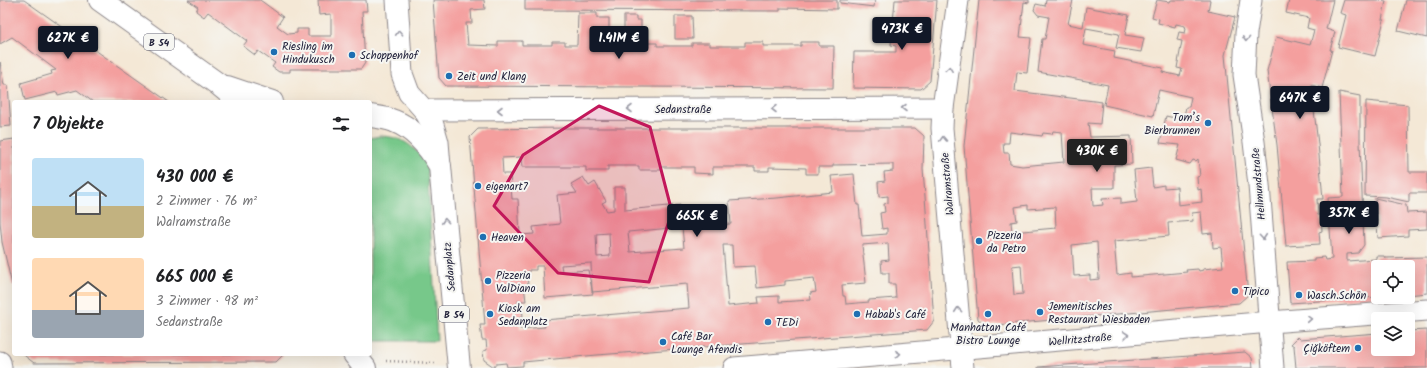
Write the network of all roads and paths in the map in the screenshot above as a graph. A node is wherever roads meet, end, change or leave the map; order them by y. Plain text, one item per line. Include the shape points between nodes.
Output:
1 (100, 0) edge
2 (397, 0) edge
3 (958, 0) edge
4 (1251, 0) edge
5 (218, 84) junction
6 (238, 100) edge
7 (266, 100) edge
8 (943, 108) junction
9 (424, 110) junction
10 (372, 117) edge
11 (440, 166) junction
12 (1427, 310) edge
13 (1270, 322) junction
14 (357, 356) edge
15 (962, 358) edge
16 (0, 362) edge
17 (372, 365) edge
18 (449, 366) edge
19 (1, 368) edge
20 (734, 368) edge
21 (1273, 368) edge

1 - 5 main road, B 54
9 -> 2 street, Sedanplatz via 409,93 402,74
8 -> 3 street, Walramstraße
4 -> 13 street, Hellmundstraße via 1244,75 1259,185
5 - 6 main road, B 54
5 - 7 main road, B 54
8 -> 9 street, Sedanstraße
15 -> 8 street, Walramstraße via 943,142
9 - 11 street, Sedanplatz via 438,142
10 - 11 main road, Sedanplatz / B 54 via 393,120 405,126 424,143
18 -> 11 main road, Sedanplatz / B 54
13 -> 12 street, Wellritzstraße
15 -> 13 street, Wellritzstraße
13 - 21 street, Hellmundstraße
14 - 17 main road
20 -> 15 street, Wellritzstraße
16 - 19 street
17 - 18 path

